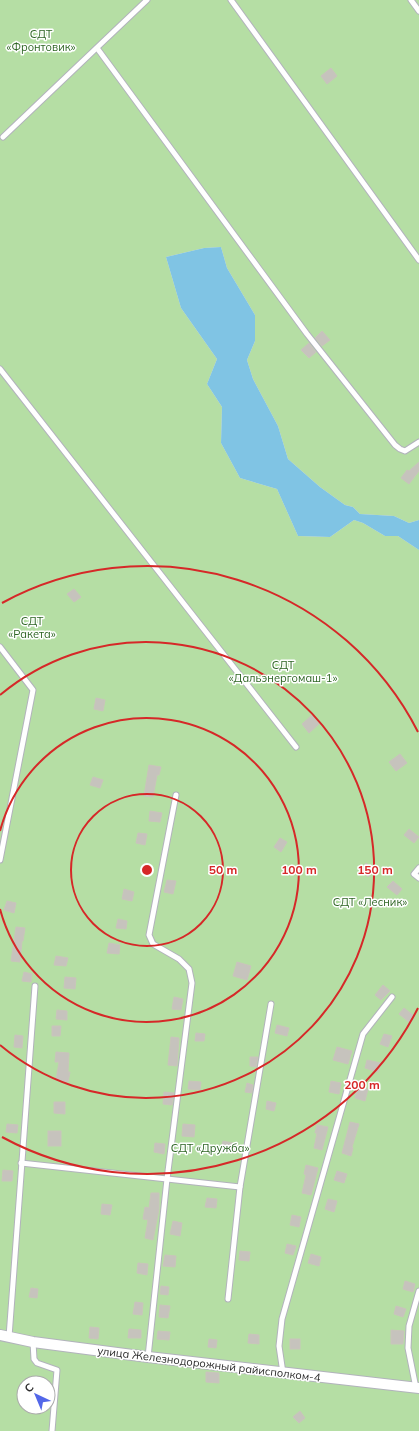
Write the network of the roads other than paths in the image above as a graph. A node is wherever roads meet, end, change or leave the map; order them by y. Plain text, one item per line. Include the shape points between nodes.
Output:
1 (147, 0) edge
2 (231, 0) edge
3 (411, 0) edge
4 (419, 11) edge
5 (97, 48) junction
6 (3, 137) dead end
7 (419, 260) edge
8 (0, 369) edge
9 (419, 442) edge
10 (0, 647) edge
11 (296, 747) dead end
12 (176, 795) dead end
13 (2, 843) edge
14 (0, 860) edge
15 (419, 868) edge
16 (419, 878) edge
17 (36, 986) dead end
18 (392, 997) dead end
19 (271, 1004) dead end
20 (21, 1163) junction
21 (167, 1179) junction
22 (240, 1187) junction
23 (419, 1291) edge
24 (228, 1299) dead end
25 (4, 1336) edge
26 (34, 1342) junction
27 (148, 1357) junction
28 (284, 1373) junction
29 (418, 1388) edge
30 (52, 1431) edge

1 - 5 lane
2 - 7 lane
3 - 4 lane
5 - 6 lane
5 - 9 lane via 307,334 395,445 405,451
8 - 11 lane
10 - 13 lane via 33,690
12 - 21 lane via 149,935 153,944 179,959 189,969 192,983
13 - 14 lane
15 - 16 lane via 414,874
17 - 20 lane
18 - 28 lane via 363,1034 282,1319 279,1346
19 - 22 lane
20 - 21 lane
20 - 25 lane
21 - 22 lane
21 - 27 lane
22 - 24 lane
23 - 29 lane via 409,1326 408,1348
25 - 26 street, улица Железнодорожный райисполком-4
26 - 27 street, улица Железнодорожный райисполком-4
26 - 30 lane via 34,1359 37,1363 57,1370
27 - 28 street, улица Железнодорожный райисполком-4
28 - 29 street, улица Железнодорожный райисполком-4

